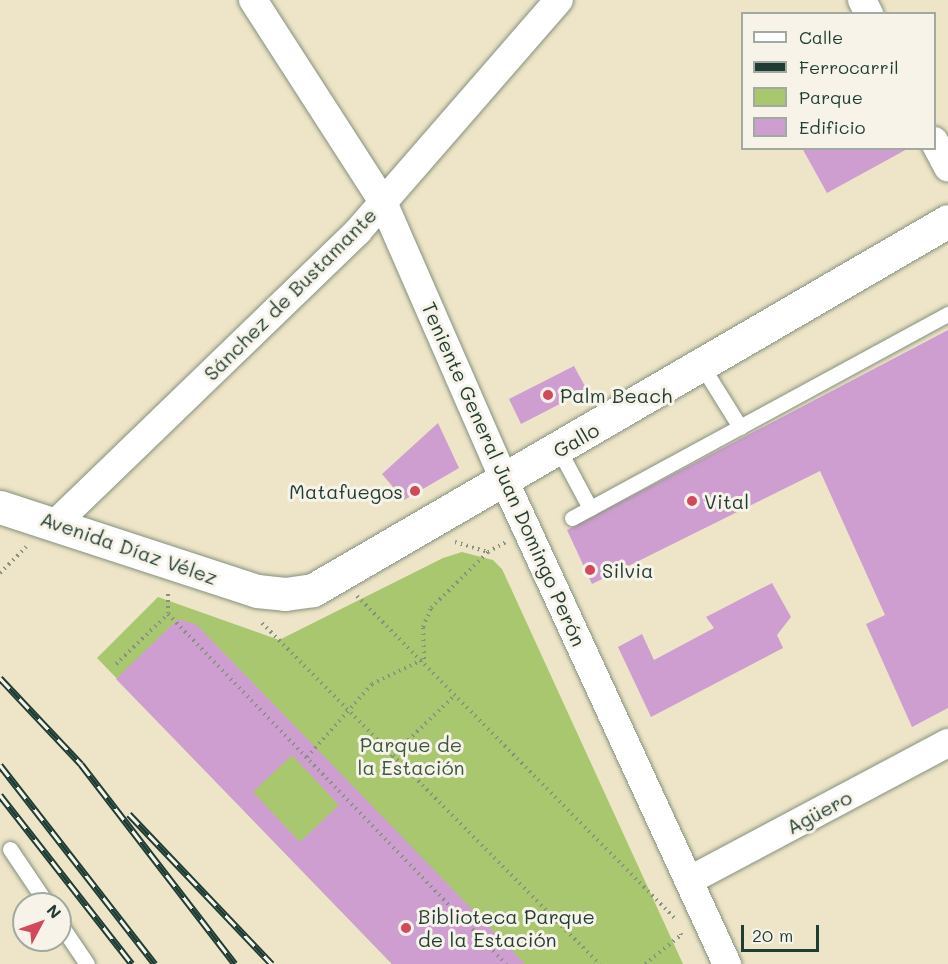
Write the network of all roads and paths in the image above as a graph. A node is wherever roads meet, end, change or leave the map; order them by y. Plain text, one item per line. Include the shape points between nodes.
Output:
1 (254, 0) edge
2 (559, 0) edge
3 (936, 145) edge
4 (948, 167) edge
5 (382, 201) junction
6 (948, 221) edge
7 (948, 314) edge
8 (702, 366) junction
9 (740, 427) junction
10 (559, 450) junction
11 (505, 482) junction
12 (0, 507) edge
13 (590, 508) junction
14 (572, 519) dead end
15 (57, 522) junction
16 (528, 531) junction
17 (451, 541) dead end
18 (26, 547) dead end
19 (488, 552) junction
20 (0, 573) edge
21 (257, 591) joint
22 (168, 594) dead end
23 (355, 594) dead end
24 (168, 614) junction
25 (262, 623) dead end
26 (421, 661) junction
27 (116, 664) dead end
28 (454, 696) junction
29 (347, 711) junction
30 (948, 743) edge
31 (307, 757) junction
32 (391, 757) junction
33 (9, 849) dead end
34 (690, 880) junction
35 (39, 892) edge
36 (674, 918) dead end
37 (72, 942) edge
38 (87, 964) edge
39 (506, 964) edge
40 (600, 964) edge
41 (727, 964) edge

1 - 5 street, Teniente General Juan Domingo Perón
2 - 5 street, Sánchez de Bustamante
3 - 4 street
5 - 11 street, Teniente General Juan Domingo Perón
5 - 15 street, Sánchez de Bustamante via 358,231
6 - 8 main road, Gallo
7 - 9 lane
8 - 9 lane
8 - 10 main road, Gallo
9 - 13 lane
10 - 11 main road, Gallo
10 - 13 lane
11 - 16 street, Teniente General Juan Domingo Perón
11 - 21 main road, Gallo via 313,590 285,594
12 - 15 main road, Avenida Díaz Vélez
13 - 14 lane
15 - 21 main road, Avenida Díaz Vélez
16 - 19 path
16 - 34 street, Teniente General Juan Domingo Perón
17 - 19 path
18 - 20 path
19 - 26 path via 431,608 423,627
22 - 24 path
23 - 26 path
24 - 27 path
24 - 31 path
25 - 29 path
26 - 28 path
26 - 29 path via 372,684
28 - 32 path
28 - 36 path
29 - 31 path
29 - 32 path
30 - 34 street, Agüero
31 - 39 path
32 - 40 path
33 - 35 lane
34 - 41 street, Teniente General Juan Domingo Perón
37 - 38 lane

